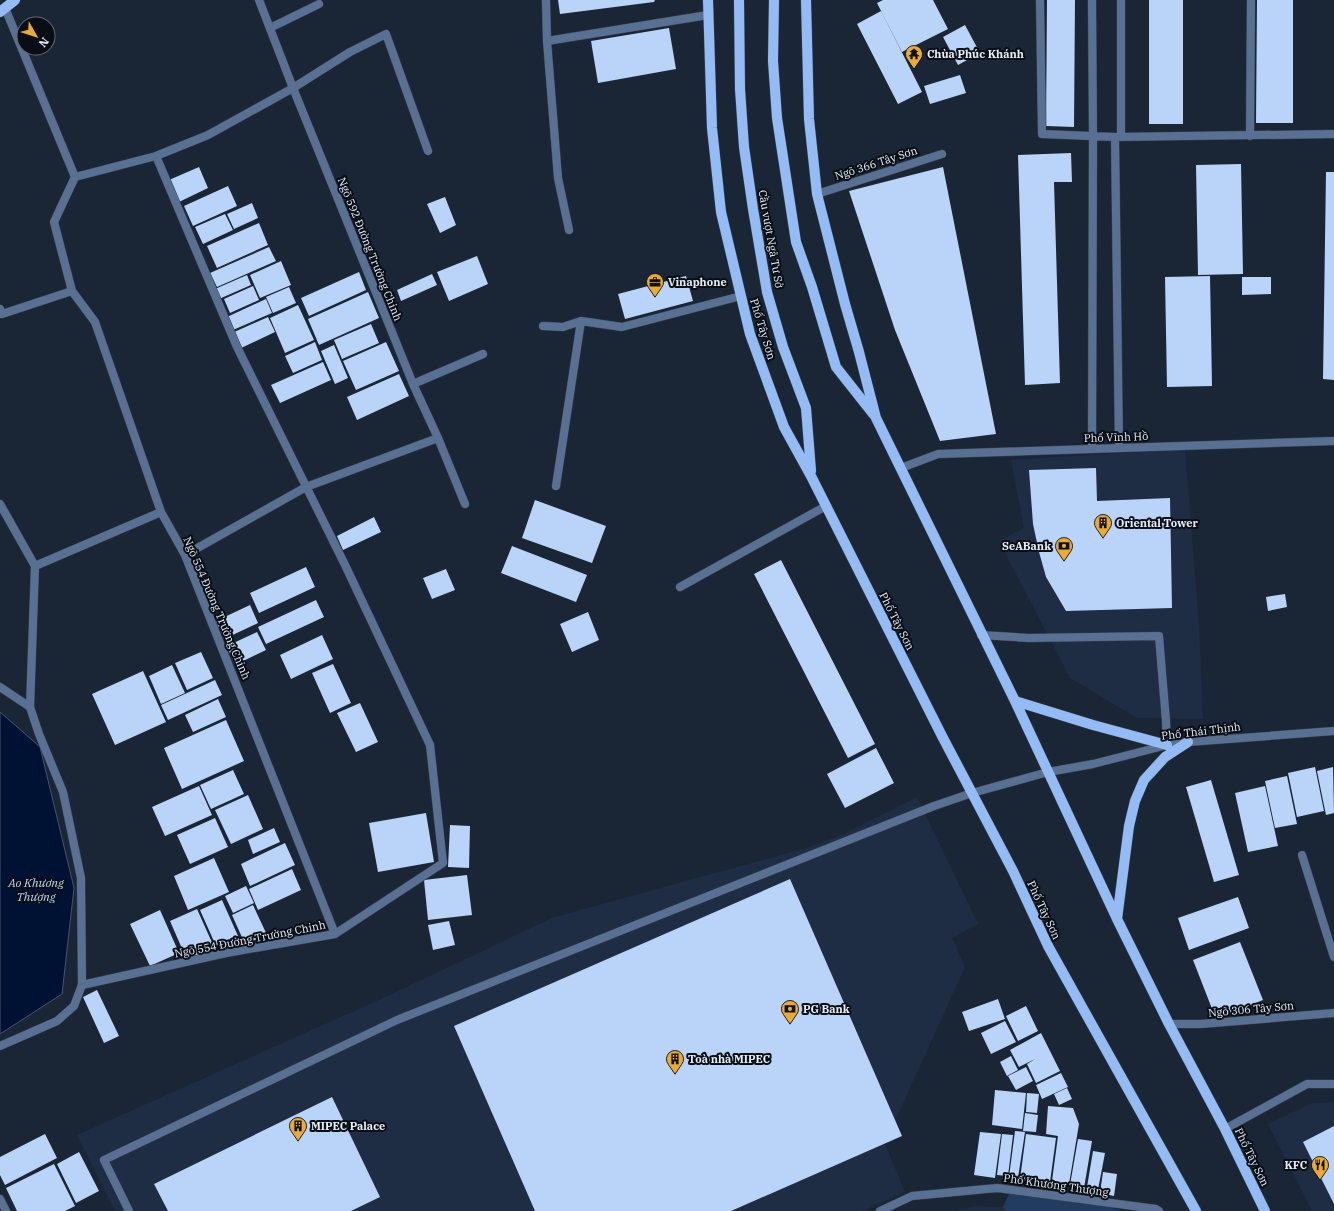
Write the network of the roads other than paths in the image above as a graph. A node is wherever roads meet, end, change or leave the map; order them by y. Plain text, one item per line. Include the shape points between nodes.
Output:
1 (15, 0) edge
2 (259, 0) edge
3 (546, 0) edge
4 (708, 0) edge
5 (739, 0) edge
6 (774, 0) edge
7 (806, 0) edge
8 (1040, 0) edge
9 (1092, 0) edge
10 (1121, 0) edge
11 (1251, 0) edge
12 (319, 4) dead end
13 (3, 10) edge
14 (708, 15) junction
15 (270, 28) junction
16 (547, 42) junction
17 (293, 88) junction
18 (1334, 134) edge
19 (1093, 136) junction
20 (1250, 136) junction
21 (1118, 137) junction
22 (428, 151) dead end
23 (942, 154) dead end
24 (156, 156) junction
25 (75, 177) junction
26 (817, 194) junction
27 (569, 230) dead end
28 (72, 292) junction
29 (741, 296) junction
30 (0, 309) edge
31 (581, 321) junction
32 (543, 326) dead end
33 (483, 354) dead end
34 (413, 384) junction
35 (876, 418) junction
36 (438, 438) junction
37 (1334, 441) edge
38 (1119, 448) junction
39 (1092, 449) junction
40 (901, 468) junction
41 (811, 476) junction
42 (556, 486) dead end
43 (306, 488) junction
44 (0, 504) edge
45 (465, 504) dead end
46 (826, 506) junction
47 (161, 512) junction
48 (185, 555) junction
49 (35, 566) junction
50 (680, 587) dead end
51 (981, 635) junction
52 (0, 687) edge
53 (1015, 702) junction
54 (30, 707) junction
55 (1334, 730) edge
56 (1188, 742) junction
57 (1167, 746) junction
58 (1048, 772) junction
59 (972, 793) junction
60 (1302, 855) dead end
61 (1117, 919) junction
62 (335, 934) junction
63 (1334, 956) edge
64 (82, 985) junction
65 (1334, 1013) edge
66 (1169, 1024) junction
67 (0, 1046) edge
68 (1334, 1084) edge
69 (1225, 1129) junction
70 (0, 1199) edge
71 (6, 1211) edge
72 (129, 1211) edge
73 (880, 1211) edge
74 (1159, 1211) edge
75 (1196, 1211) edge
76 (1265, 1211) edge

1 - 13 main road
2 - 15 street, Ngõ 592 Đường Trường Chinh
3 - 16 street
4 - 14 main road, Phố Tây Sơn
5 - 41 main road, Cầu vượt Ngã Tư Sở via 740,89 744,147 767,292 783,347 806,408
6 - 35 main road via 773,61 777,118 796,242 836,367
7 - 26 main road, Phố Tây Sơn via 809,119
8 - 19 street via 1042,134
9 - 19 street
10 - 21 street
11 - 20 street
12 - 15 street
13 - 25 street
14 - 16 street
14 - 29 main road, Phố Tây Sơn via 715,165 721,212
15 - 17 street, Ngõ 592 Đường Trường Chinh
16 - 27 street via 558,178
17 - 22 street via 350,52 386,34
17 - 24 street via 208,135
17 - 34 street, Ngõ 592 Đường Trường Chinh
18 - 20 street
19 - 21 street
19 - 39 street
20 - 21 street
21 - 38 street
23 - 26 street, Ngõ 366 Tây Sơn
24 - 25 street
24 - 43 street via 237,347
25 - 28 street, Ngõ 554 Đường Trường Chinh via 54,222
26 - 35 main road, Phố Tây Sơn
28 - 30 street via 2,314
28 - 47 street, Ngõ 554 Đường Trường Chinh via 95,322
29 - 31 street via 622,327
29 - 41 main road, Phố Tây Sơn via 750,334 784,427
31 - 32 street via 563,327
31 - 42 street
33 - 34 street
34 - 36 street, Ngõ 592 Đường Trường Chinh
35 - 40 main road, Phố Tây Sơn
36 - 43 street
36 - 45 street, Ngõ 592 Đường Trường Chinh
37 - 38 street, Phố Vĩnh Hồ
38 - 39 street, Phố Vĩnh Hồ
39 - 40 street, Phố Vĩnh Hồ via 938,454
40 - 51 main road, Phố Tây Sơn
41 - 46 main road, Phố Tây Sơn
43 - 48 street
43 - 62 street via 430,745 443,863
44 - 49 street
46 - 50 street
46 - 59 main road, Phố Tây Sơn
47 - 48 street, Ngõ 554 Đường Trường Chinh
47 - 49 street
48 - 62 street, Ngõ 554 Đường Trường Chinh
49 - 54 street
51 - 53 main road, Phố Tây Sơn
51 - 57 street via 1028,638 1159,636
52 - 54 street
53 - 57 main road
53 - 58 main road, Phố Tây Sơn
54 - 64 street via 63,792 81,878
55 - 56 street, Phố Thái Thịnh
56 - 57 street, Phố Thái Thịnh
56 - 61 main road via 1165,757 1144,780 1135,801 1129,826
57 - 58 street, Phố Thái Thịnh
58 - 59 street, Phố Thái Thịnh
58 - 61 main road, Phố Tây Sơn
59 - 72 street, Phố Thái Thịnh via 398,1020 104,1160
59 - 75 main road, Phố Tây Sơn via 1013,871 1048,946
60 - 63 street
61 - 66 main road, Phố Tây Sơn
62 - 64 street, Ngõ 554 Đường Trường Chinh via 226,953
64 - 67 street via 74,1006 57,1021
65 - 66 street, Ngõ 306 Tây Sơn via 1201,1024
66 - 69 main road, Phố Tây Sơn
68 - 69 street via 1307,1084
69 - 76 main road, Phố Tây Sơn
70 - 71 street
73 - 74 street, Phố Khương Thượng via 912,1196 997,1188

